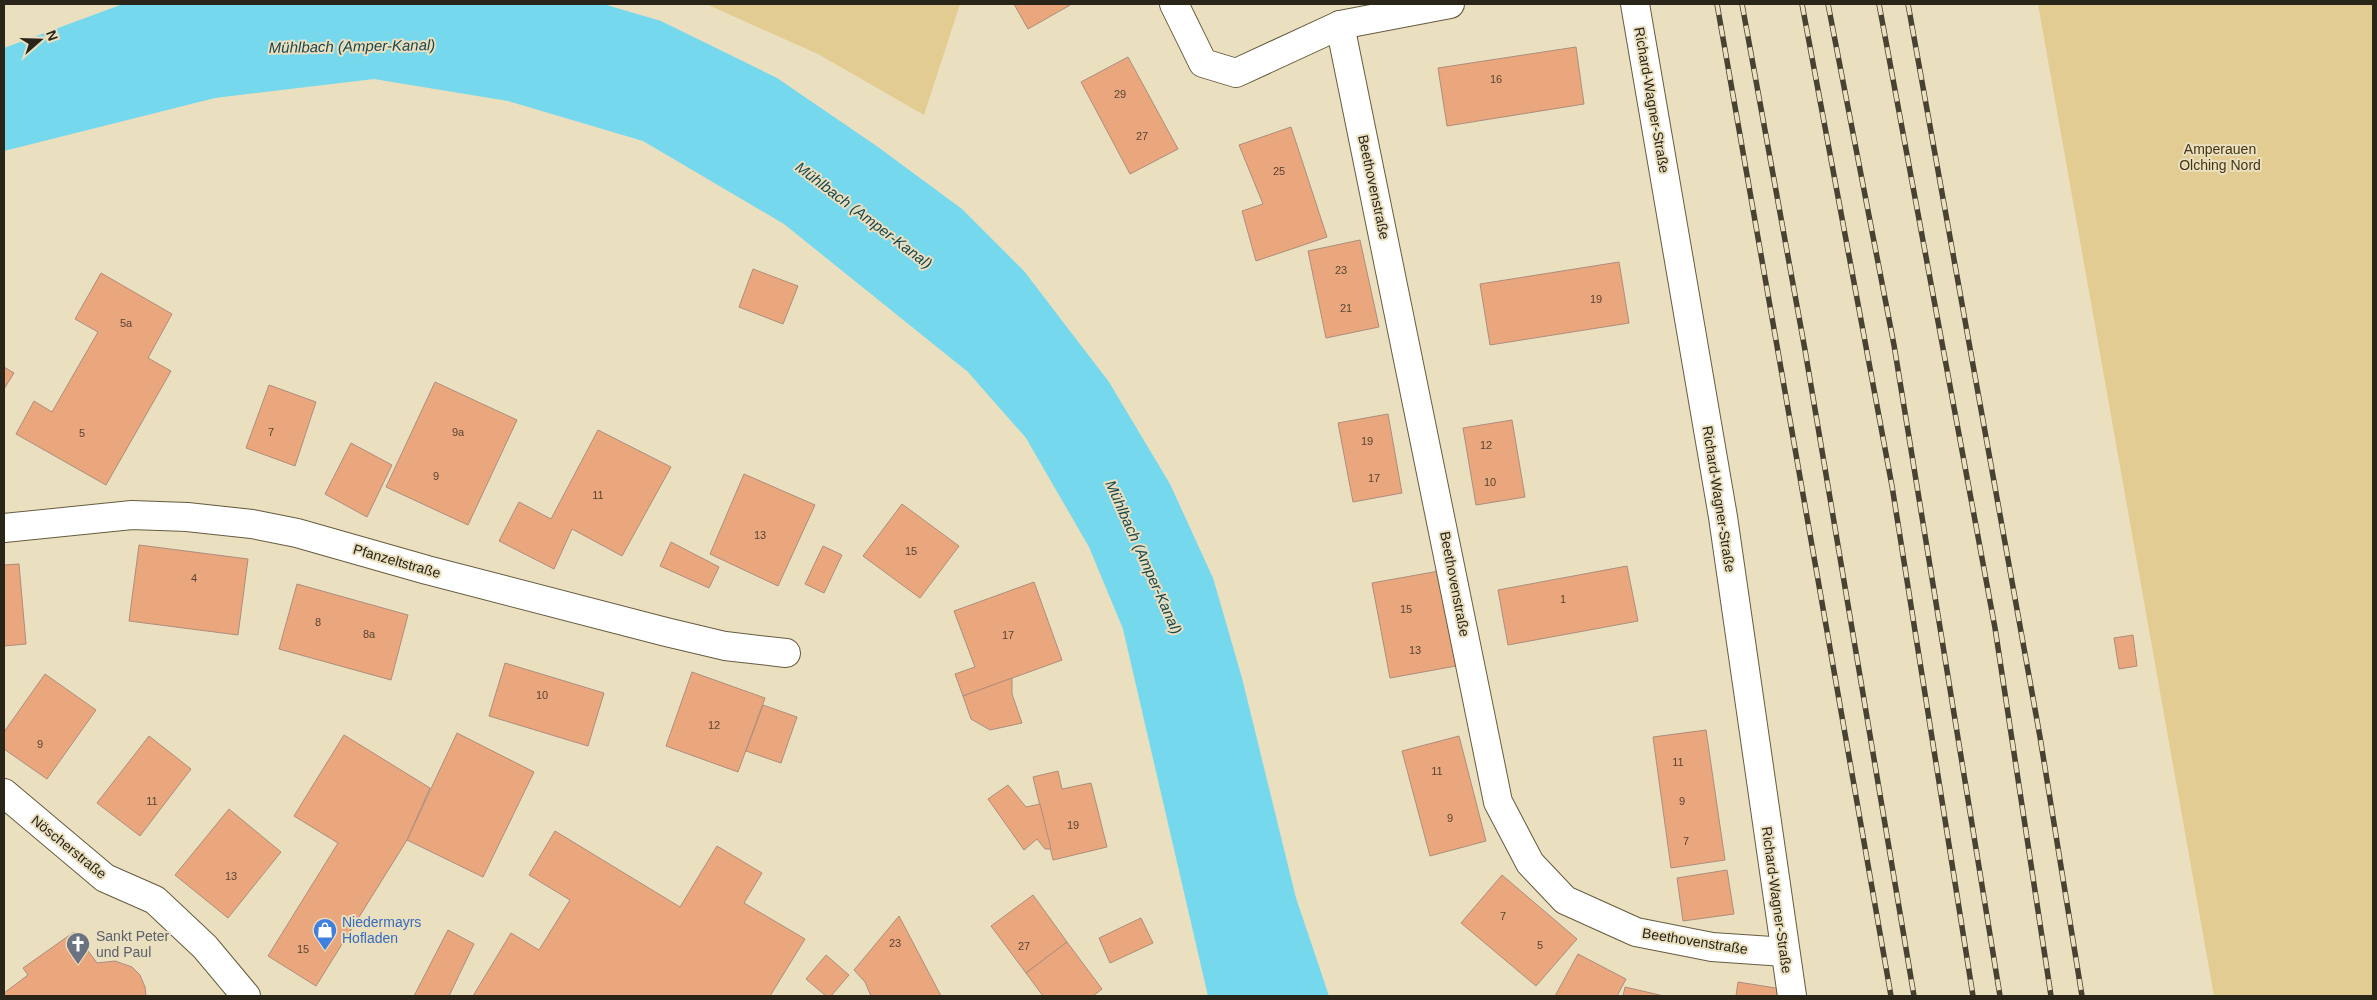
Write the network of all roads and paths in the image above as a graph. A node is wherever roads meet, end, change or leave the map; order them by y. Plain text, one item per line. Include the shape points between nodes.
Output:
1 (1174, 4) edge
2 (1450, 4) edge
3 (1635, 4) edge
4 (1340, 25) junction
5 (4, 528) edge
6 (786, 653) dead end
7 (4, 793) edge
8 (1785, 952) junction
9 (246, 996) edge
10 (1792, 996) edge

1 - 4 street via 1203,63 1236,73
2 - 4 street
3 - 8 street, Richard-Wagner-Straße via 1721,507
4 - 8 street, Beethovenstraße via 1498,802 1530,863 1564,900 1636,932 1712,947
5 - 6 street, Pfanzeltstraße via 132,515 252,524 297,533 666,632 725,646
7 - 9 street, Nöscherstraße via 105,878 155,900 205,947
8 - 10 street, Richard-Wagner-Straße

